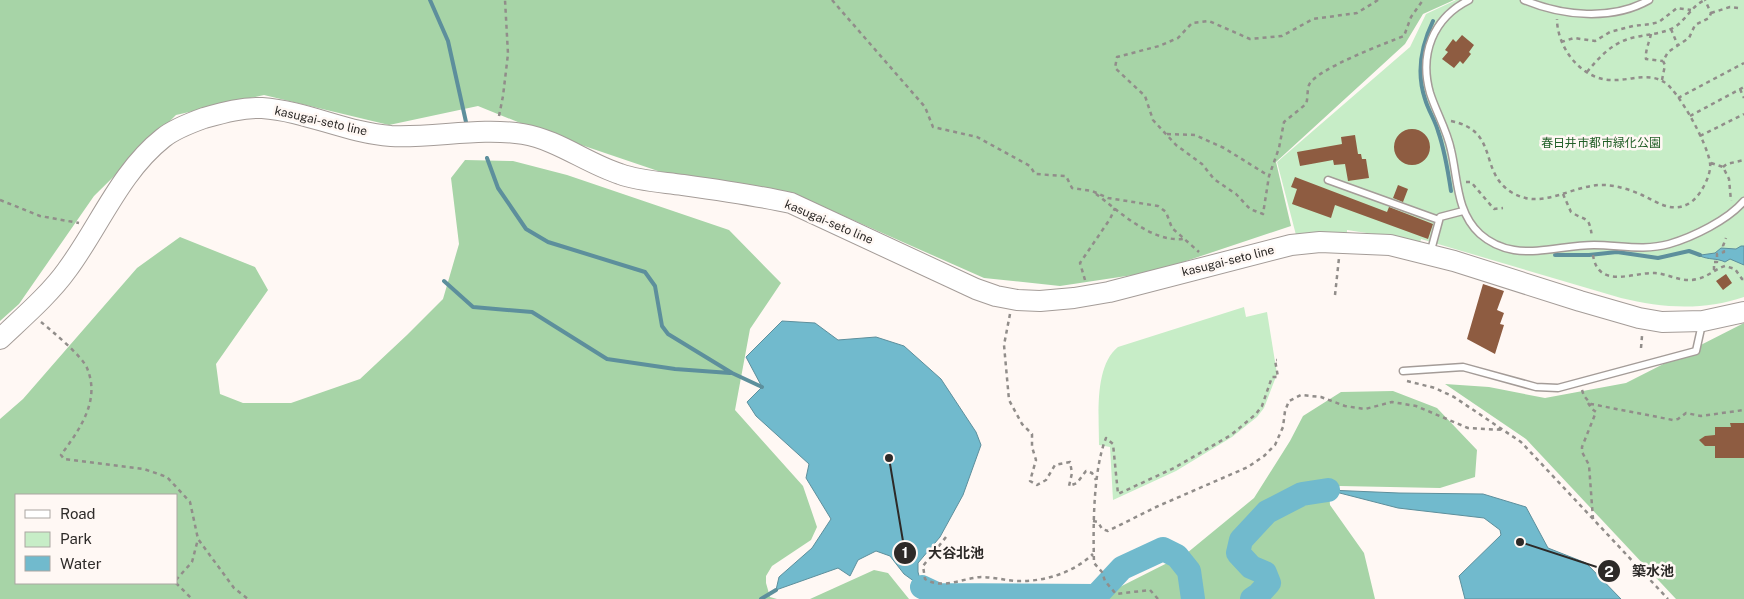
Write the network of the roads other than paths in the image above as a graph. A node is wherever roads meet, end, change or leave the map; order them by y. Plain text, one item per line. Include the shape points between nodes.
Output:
1 (1469, 0) edge
2 (1524, 0) edge
3 (1649, 0) edge
4 (1328, 180) dead end
5 (1744, 201) edge
6 (1463, 212) junction
7 (1439, 220) junction
8 (1430, 255) junction
9 (1744, 312) edge
10 (1703, 321) junction
11 (0, 339) edge
12 (1403, 371) dead end

1 - 6 lane via 1453,9 1442,21 1433,35 1427,63 1430,92 1451,148
2 - 3 lane via 1557,11 1597,14 1616,12
4 - 7 lane
5 - 6 lane via 1737,209 1700,232 1651,248 1593,245 1514,250 1490,241
6 - 7 lane via 1440,217
7 - 8 lane
8 - 10 main road, kasugai-seto line via 1639,318 1662,322
8 - 11 main road, kasugai-seto line via 1390,245 1349,242 1291,245 1109,292 1040,301 1012,299 976,289 790,203 621,175 547,140 496,132 390,136 260,108 224,112 191,122 164,137 139,162 114,196 66,272
9 - 10 main road, kasugai-seto line
10 - 12 lane via 1696,350 1558,388 1536,387 1462,367

